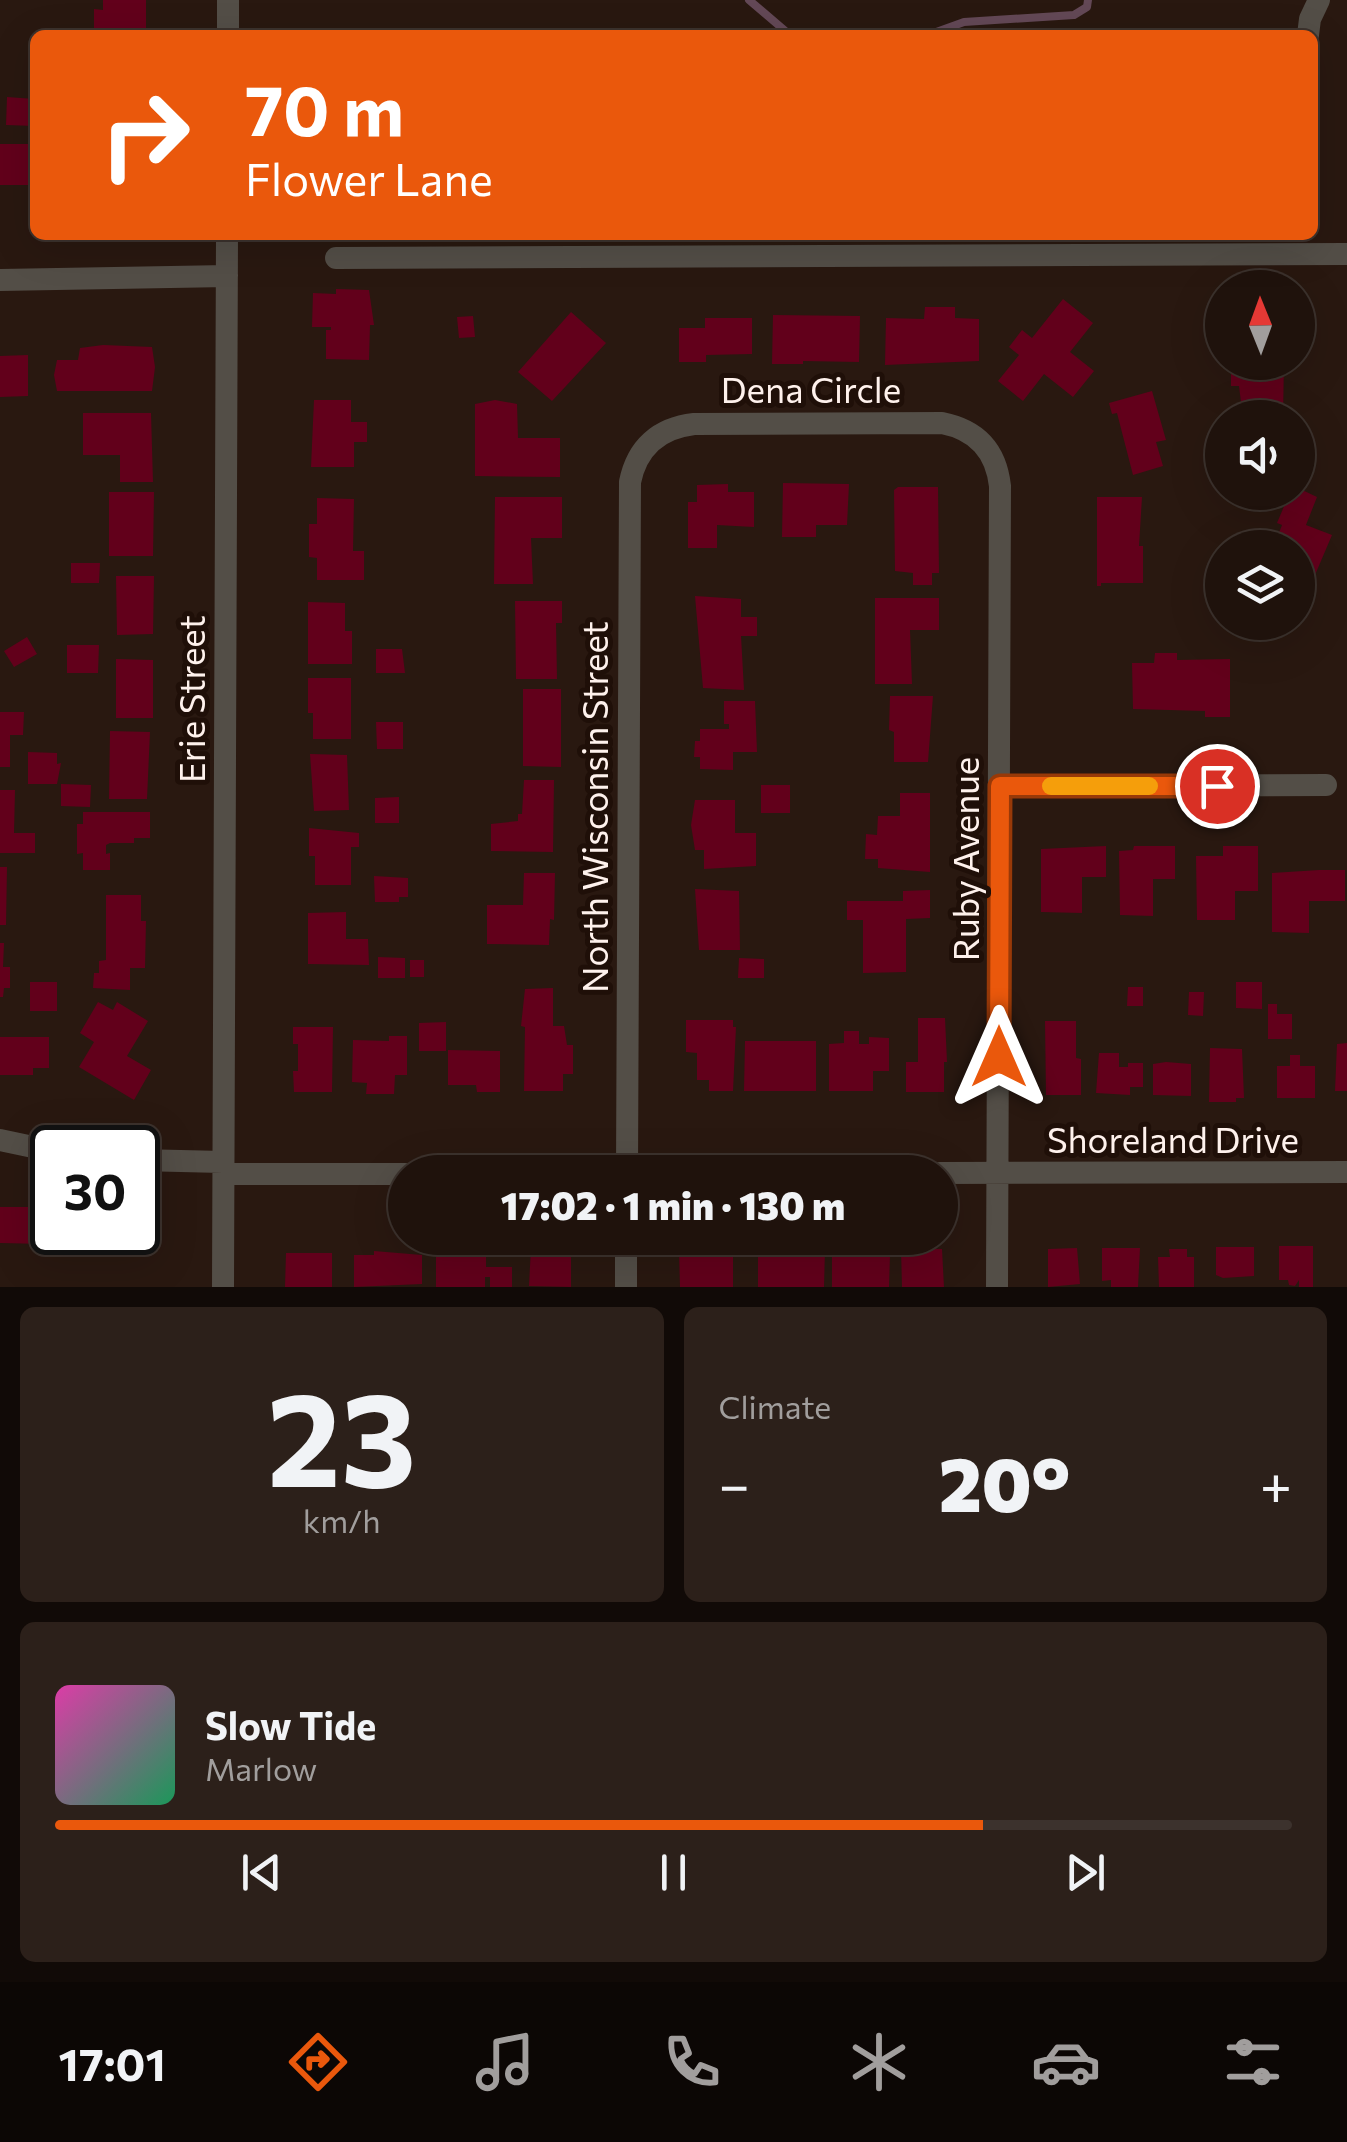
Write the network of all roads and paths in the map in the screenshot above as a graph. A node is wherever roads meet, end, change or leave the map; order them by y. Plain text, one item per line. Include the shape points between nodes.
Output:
1 (228, 0) edge
2 (1319, 0) edge
3 (228, 30) edge
4 (1309, 30) edge
5 (227, 240) edge
6 (1347, 254) edge
7 (336, 258) dead end
8 (227, 276) junction
9 (0, 280) edge
10 (978, 438) joint
11 (646, 445) joint
12 (1326, 785) dead end
13 (1000, 786) junction
14 (0, 1140) edge
15 (30, 1146) edge
16 (627, 1155) edge
17 (160, 1162) edge
18 (224, 1168) junction
19 (1347, 1172) edge
20 (388, 1173) edge
21 (958, 1173) edge
22 (998, 1173) junction
23 (626, 1255) edge
24 (223, 1287) edge
25 (626, 1287) edge
26 (997, 1287) edge

1 - 3 street
2 - 4 street
5 - 8 street, Erie Street
6 - 7 street
8 - 9 street
8 - 18 street, Erie Street
10 - 11 street, Dena Circle via 942,423 694,424 667,430
10 - 13 street, Ruby Avenue via 992,454 1000,486
11 - 16 street, North Wisconsin Street via 630,482
12 - 13 street
13 - 22 street, Ruby Avenue
14 - 15 street
17 - 18 street
18 - 20 street
18 - 24 street, Erie Street
19 - 22 street, Shoreland Drive
21 - 22 street, Shoreland Drive
22 - 26 street, Ruby Avenue
23 - 25 street

